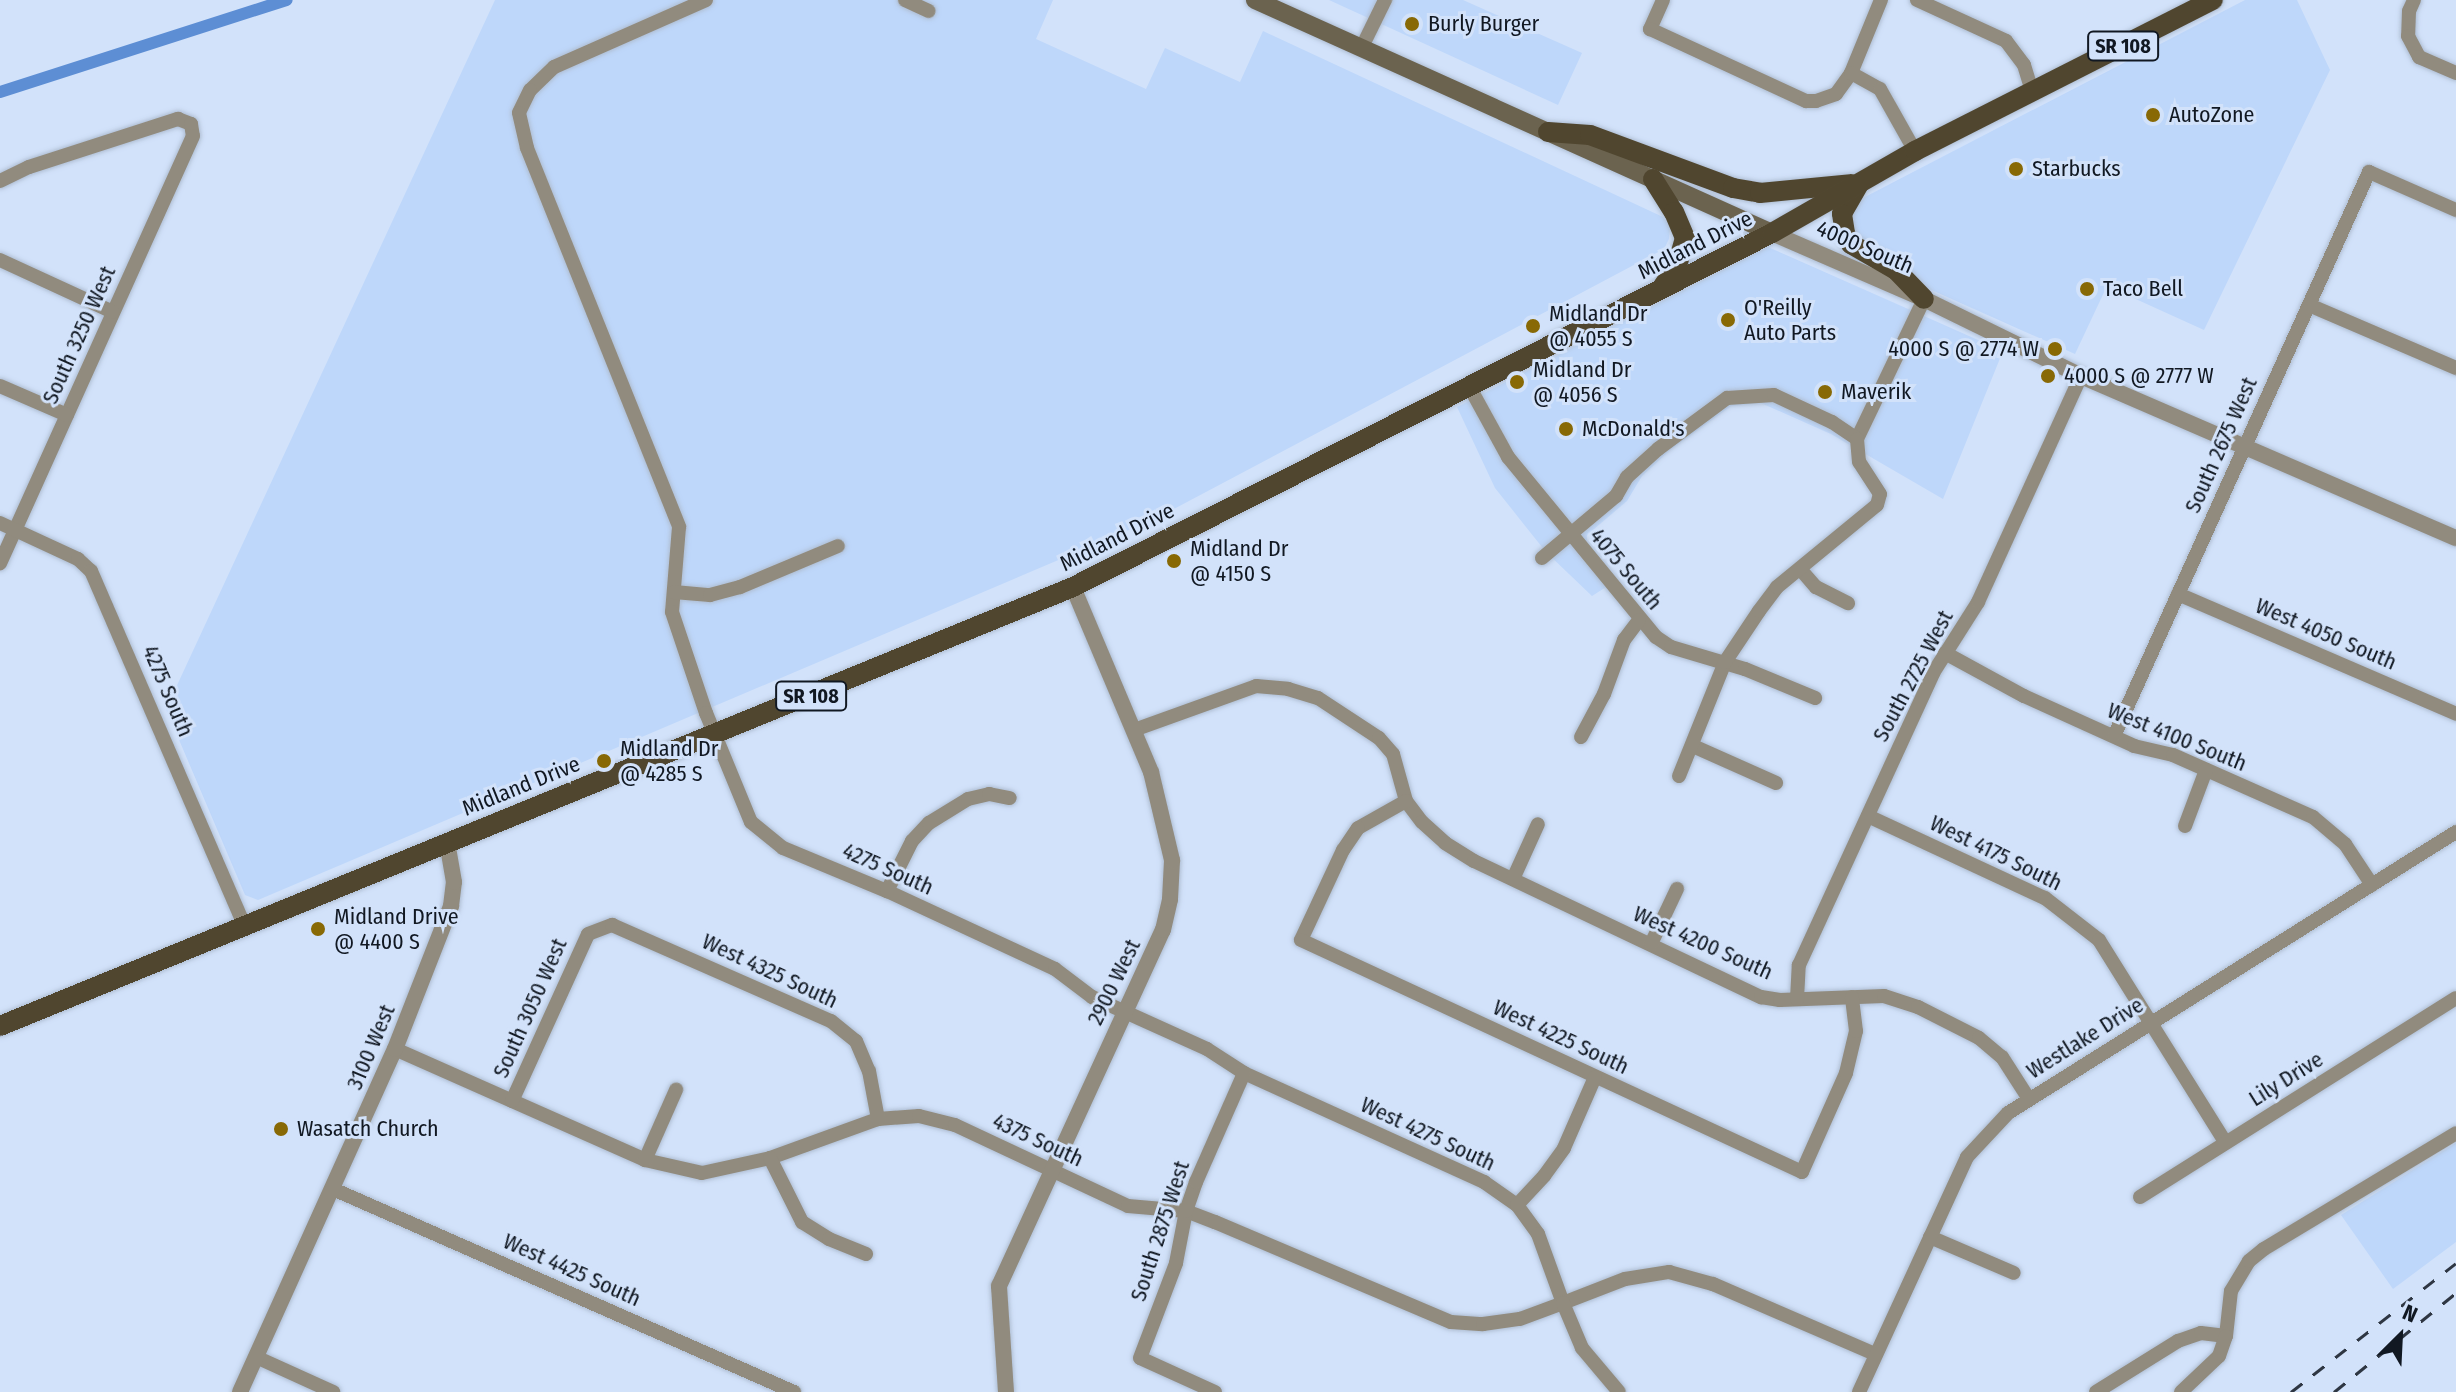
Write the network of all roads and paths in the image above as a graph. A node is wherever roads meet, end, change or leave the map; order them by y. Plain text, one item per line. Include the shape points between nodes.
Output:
1 (706, 0) edge
2 (905, 0) edge
3 (1255, 0) edge
4 (1385, 0) edge
5 (1663, 0) edge
6 (1881, 0) edge
7 (1917, 0) edge
8 (2213, 0) edge
9 (2414, 0) edge
10 (929, 11) dead end
11 (1361, 49) junction
12 (1851, 73) junction
13 (2456, 73) edge
14 (2032, 91) junction
15 (1548, 132) junction
16 (1915, 151) junction
17 (1653, 179) junction
18 (0, 181) edge
19 (1859, 184) junction
20 (2456, 210) edge
21 (1772, 233) junction
22 (0, 260) edge
23 (1661, 289) junction
24 (1924, 299) junction
25 (2309, 305) junction
26 (113, 312) junction
27 (2456, 368) edge
28 (2081, 376) junction
29 (0, 386) edge
30 (1469, 386) junction
31 (67, 415) junction
32 (1857, 439) junction
33 (2245, 446) junction
34 (0, 523) edge
35 (15, 530) junction
36 (1571, 536) junction
37 (2456, 538) edge
38 (838, 546) dead end
39 (1542, 558) dead end
40 (0, 563) edge
41 (1801, 570) junction
42 (1073, 587) junction
43 (674, 592) junction
44 (2178, 594) junction
45 (1848, 603) dead end
46 (1639, 620) junction
47 (1945, 653) junction
48 (1725, 662) junction
49 (1815, 698) dead end
50 (2456, 714) edge
51 (1134, 730) junction
52 (715, 735) junction
53 (2114, 736) junction
54 (1581, 737) dead end
55 (1693, 746) junction
56 (2206, 770) junction
57 (1679, 776) dead end
58 (1776, 783) dead end
59 (1010, 798) dead end
60 (1406, 801) junction
61 (1868, 816) junction
62 (1538, 824) dead end
63 (2185, 826) dead end
64 (2456, 832) edge
65 (447, 842) junction
66 (1513, 879) junction
67 (2372, 885) junction
68 (1677, 889) dead end
69 (887, 891) junction
70 (244, 925) junction
71 (588, 934) joint
72 (1651, 944) junction
73 (1092, 997) joint
74 (1852, 997) junction
75 (2456, 998) edge
76 (1797, 999) junction
77 (1124, 1011) junction
78 (2150, 1024) junction
79 (0, 1026) edge
80 (395, 1049) junction
81 (1244, 1073) junction
82 (1595, 1077) junction
83 (676, 1090) dead end
84 (2029, 1099) junction
85 (512, 1101) junction
86 (878, 1119) junction
87 (2456, 1133) edge
88 (2226, 1143) junction
89 (770, 1158) junction
90 (645, 1160) junction
91 (1051, 1170) junction
92 (333, 1189) junction
93 (2140, 1197) dead end
94 (1517, 1205) junction
95 (1186, 1211) junction
96 (1930, 1237) junction
97 (866, 1254) dead end
98 (2014, 1273) dead end
99 (1563, 1303) junction
100 (2226, 1336) junction
101 (1875, 1354) junction
102 (256, 1357) junction
103 (764, 1386) edge
104 (240, 1392) edge
105 (333, 1392) edge
106 (794, 1392) edge
107 (1006, 1392) edge
108 (1215, 1392) edge
109 (1619, 1392) edge
110 (1859, 1392) edge
111 (2096, 1392) edge
112 (2181, 1392) edge

1 - 43 street, 4275 South via 554,67 530,90 519,113 527,148 679,527
2 - 10 street
3 - 11 main road, 4000 South
4 - 11 street
5 - 12 street via 1650,29 1806,101 1836,94
6 - 12 street
7 - 14 street via 2006,41 2024,65
8 - 14 main road, Midland Drive / SR 108
9 - 13 street via 2408,36 2419,57
11 - 15 main road, 4000 South
12 - 16 street via 1880,89
14 - 16 main road, Midland Drive / SR 108
15 - 17 main road, 4000 South
15 - 19 main road via 1590,135 1747,191
16 - 19 main road, Midland Drive / SR 108
17 - 21 main road, 4000 South
17 - 23 main road via 1685,238 1677,266
18 - 26 street, South 3250 West via 178,119 191,124 193,136
19 - 21 main road, Midland Drive / SR 108
19 - 24 main road via 1842,214 1845,234 1851,244 1896,270
20 - 25 street, South 2675 West via 2369,172
21 - 23 main road, Midland Drive / SR 108
21 - 24 street, 4000 South
22 - 26 street
23 - 30 main road, Midland Drive / SR 108
24 - 28 street, 4000 South
24 - 32 street
25 - 27 street
25 - 33 street, South 2675 West
26 - 31 street, South 3250 West
28 - 33 street, 4000 South
28 - 47 street, South 2725 West via 1978,602
29 - 31 street
30 - 36 street, 4075 South via 1508,457
30 - 42 main road, Midland Drive / SR 108
31 - 35 street, South 3250 West
32 - 36 street via 1774,395 1727,398 1658,449
32 - 41 street via 1859,462 1880,494 1877,505
33 - 37 street, 4000 South
33 - 44 street, South 2675 West
34 - 35 street, 4275 South
35 - 40 street, South 3250 West
35 - 70 street, 4275 South via 78,559 91,571
36 - 39 street
36 - 46 street, 4075 South
38 - 43 street via 740,587 710,595
41 - 45 street via 1816,587
41 - 48 street via 1777,587
42 - 51 street, 2900 West
42 - 52 main road, Midland Drive / SR 108
43 - 52 street, 4275 South via 672,612
44 - 50 street, West 4050 South
44 - 53 street, South 2675 West
46 - 48 street, 4075 South via 1671,647
46 - 54 street via 1624,640
47 - 53 street, West 4100 South
47 - 61 street, South 2725 West
48 - 49 street, 4075 South
48 - 55 street
51 - 60 street, West 4200 South via 1256,686 1288,689 1318,698 1401,752
51 - 77 street, 2900 West via 1165,820 1172,860 1163,930
52 - 65 main road, Midland Drive / SR 108
52 - 69 street, 4275 South via 751,822 783,848
53 - 56 street, West 4100 South
55 - 57 street
55 - 58 street
56 - 63 street
56 - 67 street, West 4100 South via 2313,817 2345,844
59 - 69 street via 989,794 968,799 929,823 912,841
60 - 66 street, West 4200 South via 1445,843
60 - 82 street, West 4225 South via 1358,828 1301,940
61 - 76 street, South 2725 West via 1799,965
61 - 78 street, West 4175 South via 2045,898 2099,940
62 - 66 street
64 - 67 street, Westlake Drive
65 - 70 main road, Midland Drive / SR 108
65 - 80 street, 3100 West via 454,882 451,906
66 - 72 street, West 4200 South
67 - 78 street, Westlake Drive
68 - 72 street
69 - 73 street, 4275 South via 1055,969
70 - 79 main road, Midland Drive / SR 108
71 - 85 street, South 3050 West
71 - 86 street, West 4325 South via 612,925 831,1021 856,1041 869,1071
72 - 76 street, West 4200 South via 1761,997
73 - 77 street, West 4275 South
74 - 76 street, West 4200 South
74 - 82 street, West 4225 South via 1856,1031 1846,1073 1802,1172
74 - 84 street, West 4200 South via 1884,996 1979,1038 2002,1057
75 - 88 street, Lily Drive
77 - 81 street, West 4275 South via 1207,1049
77 - 91 street, 2900 West
78 - 84 street, Westlake Drive
78 - 88 street, West 4175 South
80 - 85 street, 4375 South
80 - 92 street, 3100 West
81 - 94 street, West 4275 South via 1484,1182
81 - 95 street, South 2875 West
82 - 94 street via 1564,1148
83 - 90 street
84 - 96 street, Westlake Drive via 2008,1113 1967,1157
85 - 90 street, 4375 South
86 - 89 street, 4375 South
86 - 91 street, 4375 South via 919,1116 955,1125
87 - 100 street via 2256,1255 2231,1291
88 - 93 street, Lily Drive
89 - 90 street, 4375 South via 702,1173
89 - 97 street via 802,1222
91 - 95 street, 4375 South via 1128,1206
91 - 107 street, 2900 West via 999,1286
92 - 102 street, 3100 West
92 - 103 street, West 4425 South
94 - 99 street, West 4275 South via 1538,1234
95 - 99 street, 4375 South via 1451,1322 1520,1319
95 - 108 street, South 2875 West via 1176,1263 1140,1358
96 - 98 street
96 - 101 street, Westlake Drive
99 - 101 street via 1625,1279 1669,1272 1713,1284
99 - 109 street via 1582,1348
100 - 111 street via 2201,1333 2178,1341
100 - 112 street via 2219,1356
101 - 110 street, Westlake Drive
102 - 104 street, 3100 West
102 - 105 street
103 - 106 street, West 4425 South

